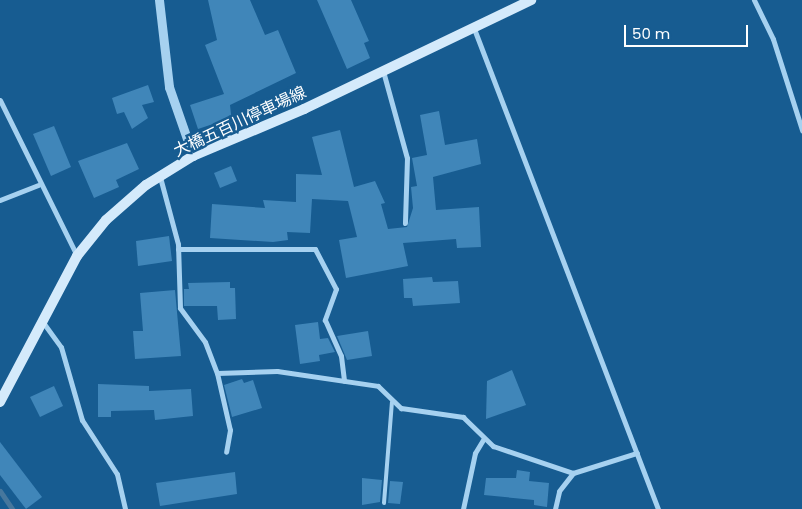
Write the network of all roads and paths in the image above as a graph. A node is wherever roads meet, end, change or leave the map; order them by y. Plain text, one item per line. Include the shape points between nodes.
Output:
1 (160, 0) edge
2 (532, 0) edge
3 (754, 0) edge
4 (473, 26) junction
5 (383, 71) junction
6 (0, 100) edge
7 (802, 130) edge
8 (193, 156) junction
9 (159, 176) junction
10 (38, 185) junction
11 (0, 200) edge
12 (405, 223) dead end
13 (178, 249) junction
14 (77, 256) junction
15 (41, 320) junction
16 (217, 373) junction
17 (344, 381) junction
18 (0, 402) edge
19 (392, 402) junction
20 (484, 438) junction
21 (226, 452) dead end
22 (637, 453) junction
23 (573, 473) junction
24 (384, 503) dead end
25 (125, 509) edge
26 (463, 509) edge
27 (556, 509) edge
28 (658, 509) edge

1 - 8 street via 169,87
2 - 4 main road, 大橋五百川停車場線
3 - 7 street via 773,40
4 - 5 main road, 大橋五百川停車場線
4 - 22 street
5 - 8 main road, 大橋五百川停車場線
5 - 12 street via 407,158
6 - 10 street
8 - 9 main road, 大橋五百川停車場線
9 - 13 street via 171,204
9 - 14 main road, 大橋五百川停車場線 via 106,220
10 - 11 street
10 - 14 street
13 - 16 street via 180,308 205,342
13 - 17 street via 315,249 336,289 325,320 341,356
14 - 15 main road, 大橋五百川停車場線
15 - 18 main road, 大橋五百川停車場線
15 - 25 street via 61,347 82,420 117,474
16 - 17 street via 277,371
16 - 21 street via 230,430
17 - 19 street via 378,386
19 - 20 street via 400,408 462,417
19 - 24 lane
20 - 23 street via 493,446
20 - 26 street via 475,453
22 - 23 street
22 - 28 street
23 - 27 street via 559,491

